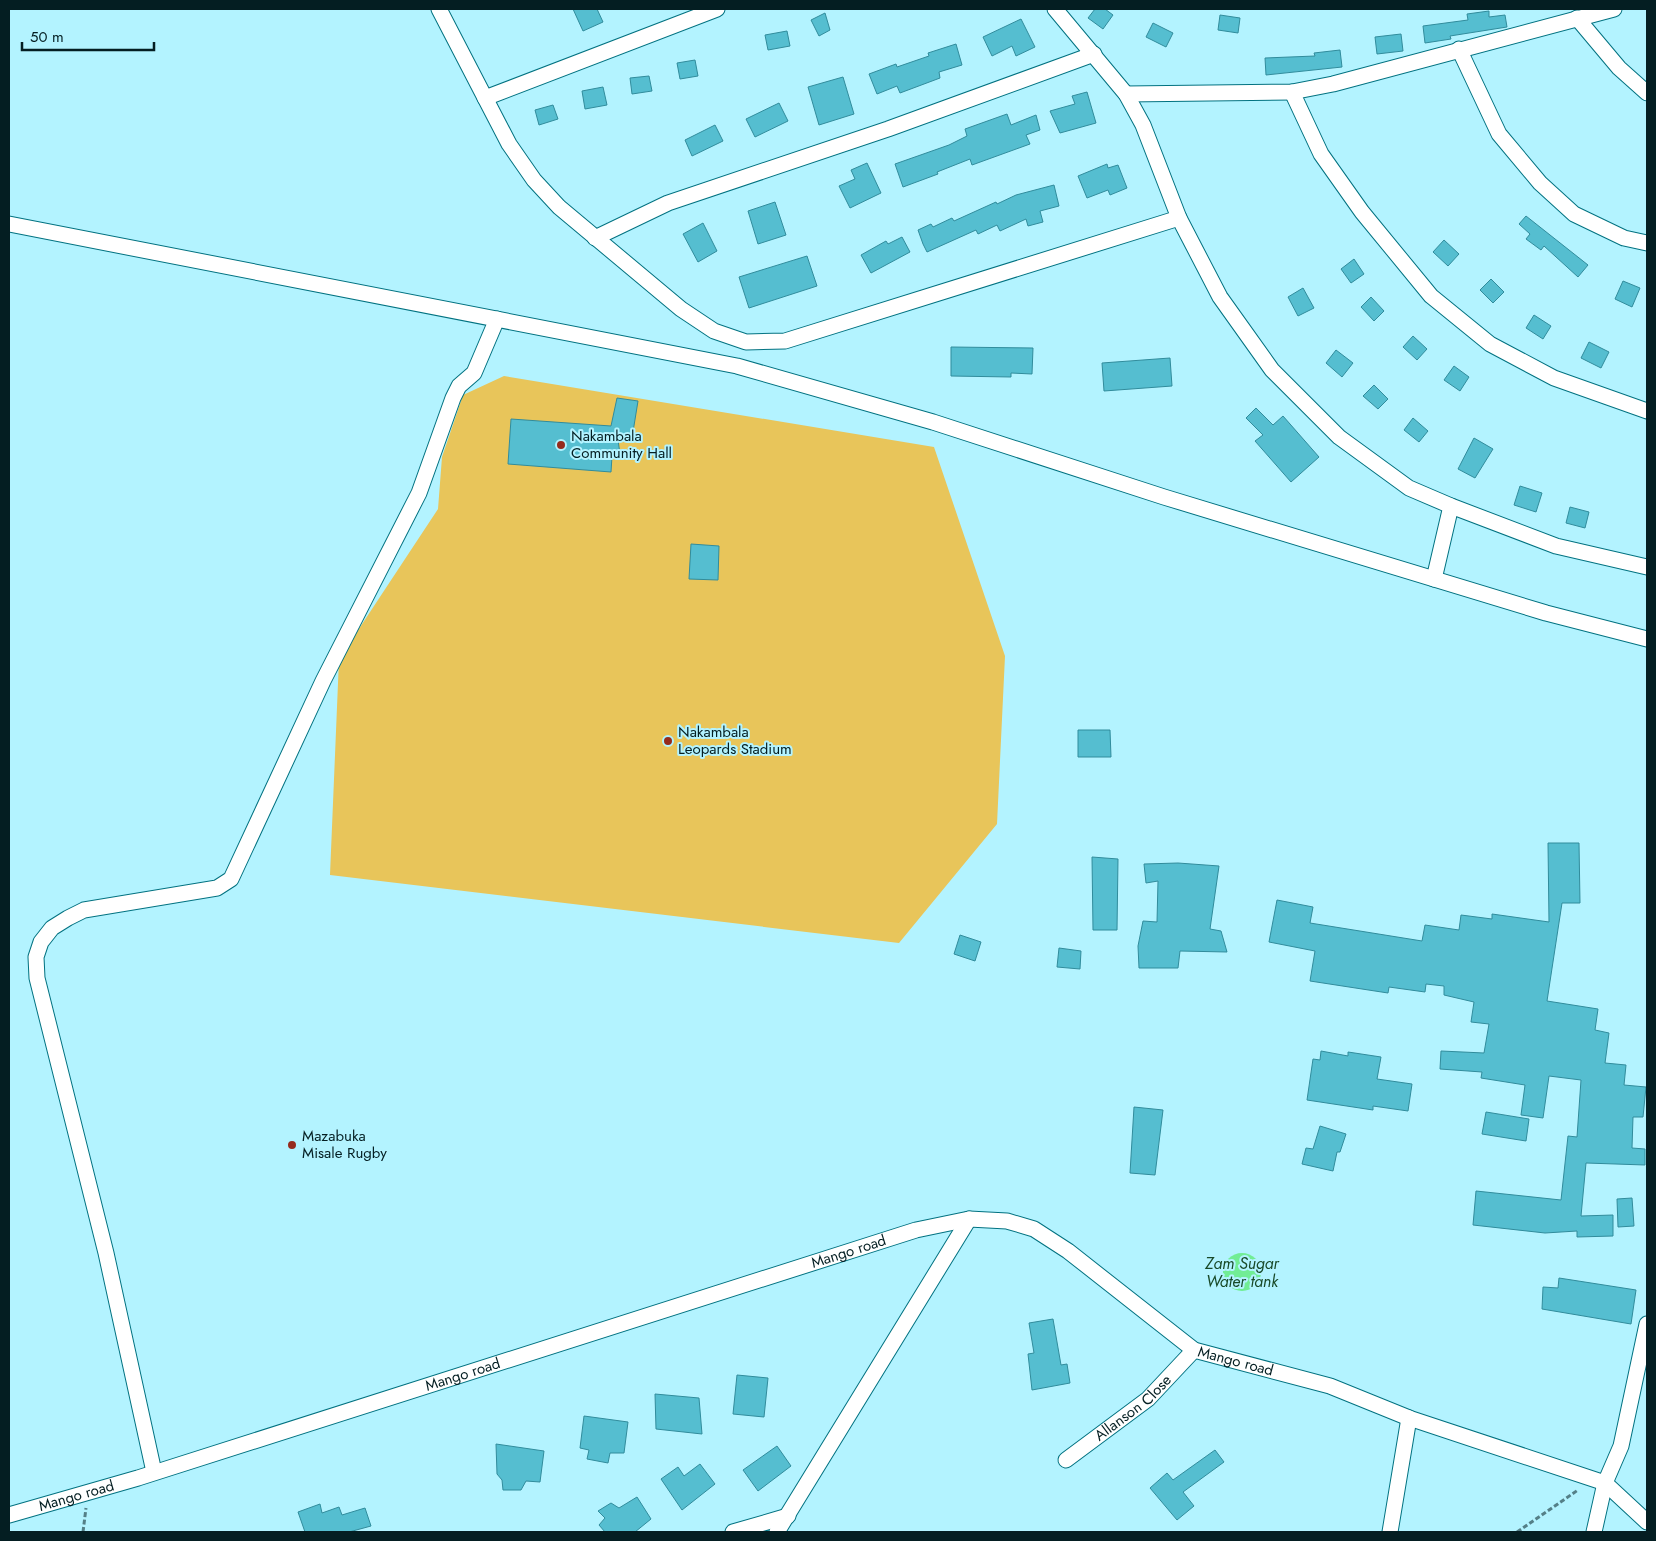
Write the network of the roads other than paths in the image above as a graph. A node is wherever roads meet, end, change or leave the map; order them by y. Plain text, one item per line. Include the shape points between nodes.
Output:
1 (439, 9) edge
2 (717, 9) edge
3 (1054, 9) edge
4 (1614, 9) edge
5 (1576, 18) junction
6 (1460, 49) junction
7 (1094, 54) junction
8 (1292, 92) junction
9 (1647, 93) edge
10 (1126, 94) junction
11 (485, 98) junction
12 (1179, 218) junction
13 (9, 224) edge
14 (595, 238) junction
15 (1647, 244) edge
16 (497, 319) junction
17 (746, 342) junction
18 (737, 366) junction
19 (1647, 411) edge
20 (1451, 506) junction
21 (1647, 567) edge
22 (1434, 579) junction
23 (1647, 639) edge
24 (969, 1218) junction
25 (1647, 1324) edge
26 (1194, 1350) junction
27 (1409, 1418) junction
28 (1066, 1460) dead end
29 (154, 1472) junction
30 (1600, 1482) junction
31 (9, 1516) edge
32 (788, 1516) junction
33 (1647, 1522) edge
34 (733, 1532) edge
35 (778, 1532) edge
36 (1390, 1532) edge
37 (1594, 1532) edge

1 - 11 street
2 - 11 street
3 - 7 street
4 - 5 street
5 - 6 street
5 - 9 street via 1619,68
6 - 8 street
6 - 15 street via 1499,134 1540,183 1574,214 1624,238
7 - 10 street
7 - 14 street via 888,129 668,203
8 - 10 street
8 - 19 street via 1322,154 1362,212 1431,296 1490,344 1546,374
10 - 12 street via 1143,125
11 - 14 street via 509,144 534,180
12 - 17 street via 785,341
12 - 20 street via 1220,297 1272,370 1338,437 1409,488
13 - 16 street
14 - 17 street via 681,309 714,331
16 - 18 street
16 - 29 street via 474,373 459,386 453,398 420,493 323,681 231,879 217,888 84,910 52,928 41,942 36,957 37,978 106,1253
17 - 18 street
18 - 22 street via 933,422
20 - 21 street via 1556,546
20 - 22 street
22 - 23 street
24 - 26 street, Mango road via 1007,1221 1034,1229 1068,1250
24 - 29 street, Mango road via 916,1230
24 - 32 street
25 - 30 street via 1621,1446
26 - 27 street, Mango road via 1330,1386
26 - 28 street, Allanson Close via 1148,1399
27 - 30 street, Mango road
27 - 36 street
29 - 31 street, Mango road
30 - 33 street, Mango road
30 - 37 street
32 - 34 street
32 - 35 street

